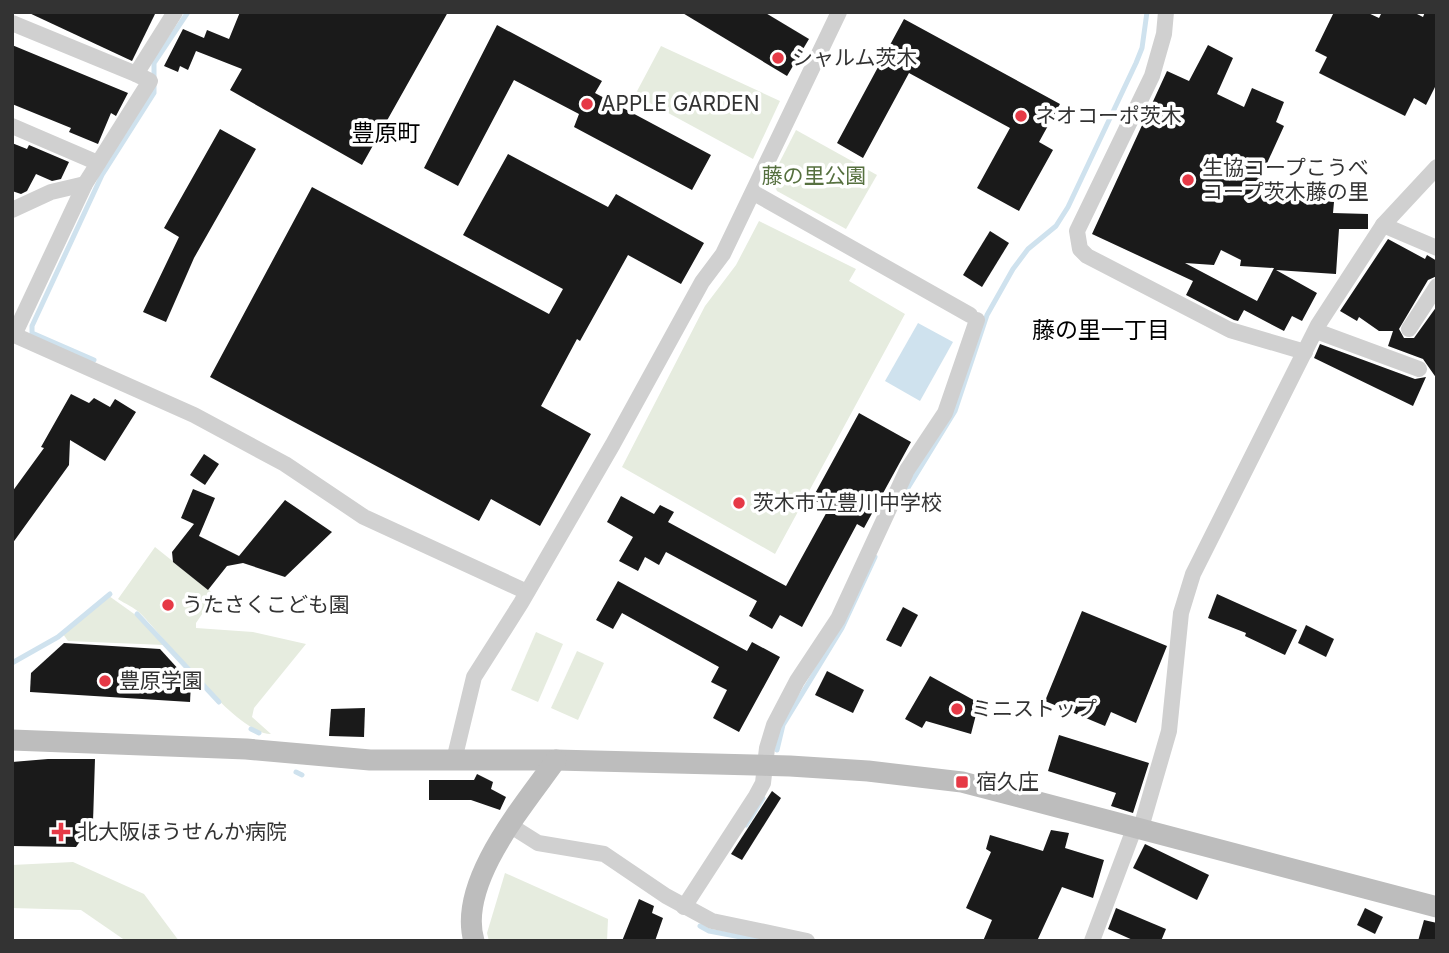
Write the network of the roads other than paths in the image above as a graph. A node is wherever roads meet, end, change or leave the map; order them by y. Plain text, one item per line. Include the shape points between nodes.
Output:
1 (175, 12) edge
2 (839, 12) edge
3 (1166, 12) edge
4 (12, 23) edge
5 (136, 74) junction
6 (12, 126) edge
7 (98, 163) junction
8 (1437, 167) edge
9 (85, 184) junction
10 (754, 193) junction
11 (12, 210) edge
12 (1383, 225) junction
13 (1437, 248) edge
14 (1437, 286) edge
15 (1432, 303) edge
16 (1409, 330) dead end
17 (1316, 331) junction
18 (13, 334) edge
19 (1305, 352) junction
20 (1419, 369) dead end
21 (527, 592) junction
22 (12, 740) edge
23 (454, 760) junction
24 (556, 761) junction
25 (765, 765) junction
26 (511, 826) junction
27 (1137, 830) junction
28 (684, 907) junction
29 (1437, 907) edge
30 (471, 938) edge
31 (807, 941) edge
32 (1092, 941) edge

1 - 5 street
2 - 10 street
3 - 19 street via 1152,76 1077,231 1080,248 1087,256 1230,330
4 - 5 street
5 - 7 street via 150,81
6 - 7 street
7 - 9 street
8 - 12 street
9 - 11 street via 51,192
9 - 18 street
10 - 21 street
10 - 25 street via 973,317 948,406 898,486 838,619 786,701 774,725
12 - 13 street
12 - 17 street
14 - 15 street
15 - 16 street
17 - 19 street
17 - 20 street
18 - 21 street via 194,415 285,464 364,517
19 - 27 street via 1193,574 1181,613 1169,731
21 - 23 street via 474,677
22 - 23 street via 246,749 370,760
23 - 24 street
24 - 25 street
24 - 26 street
25 - 27 street via 962,782
25 - 28 street via 748,811
26 - 28 street via 538,843 604,854
26 - 30 street via 482,878
27 - 29 street
27 - 32 street
28 - 31 street via 720,924

